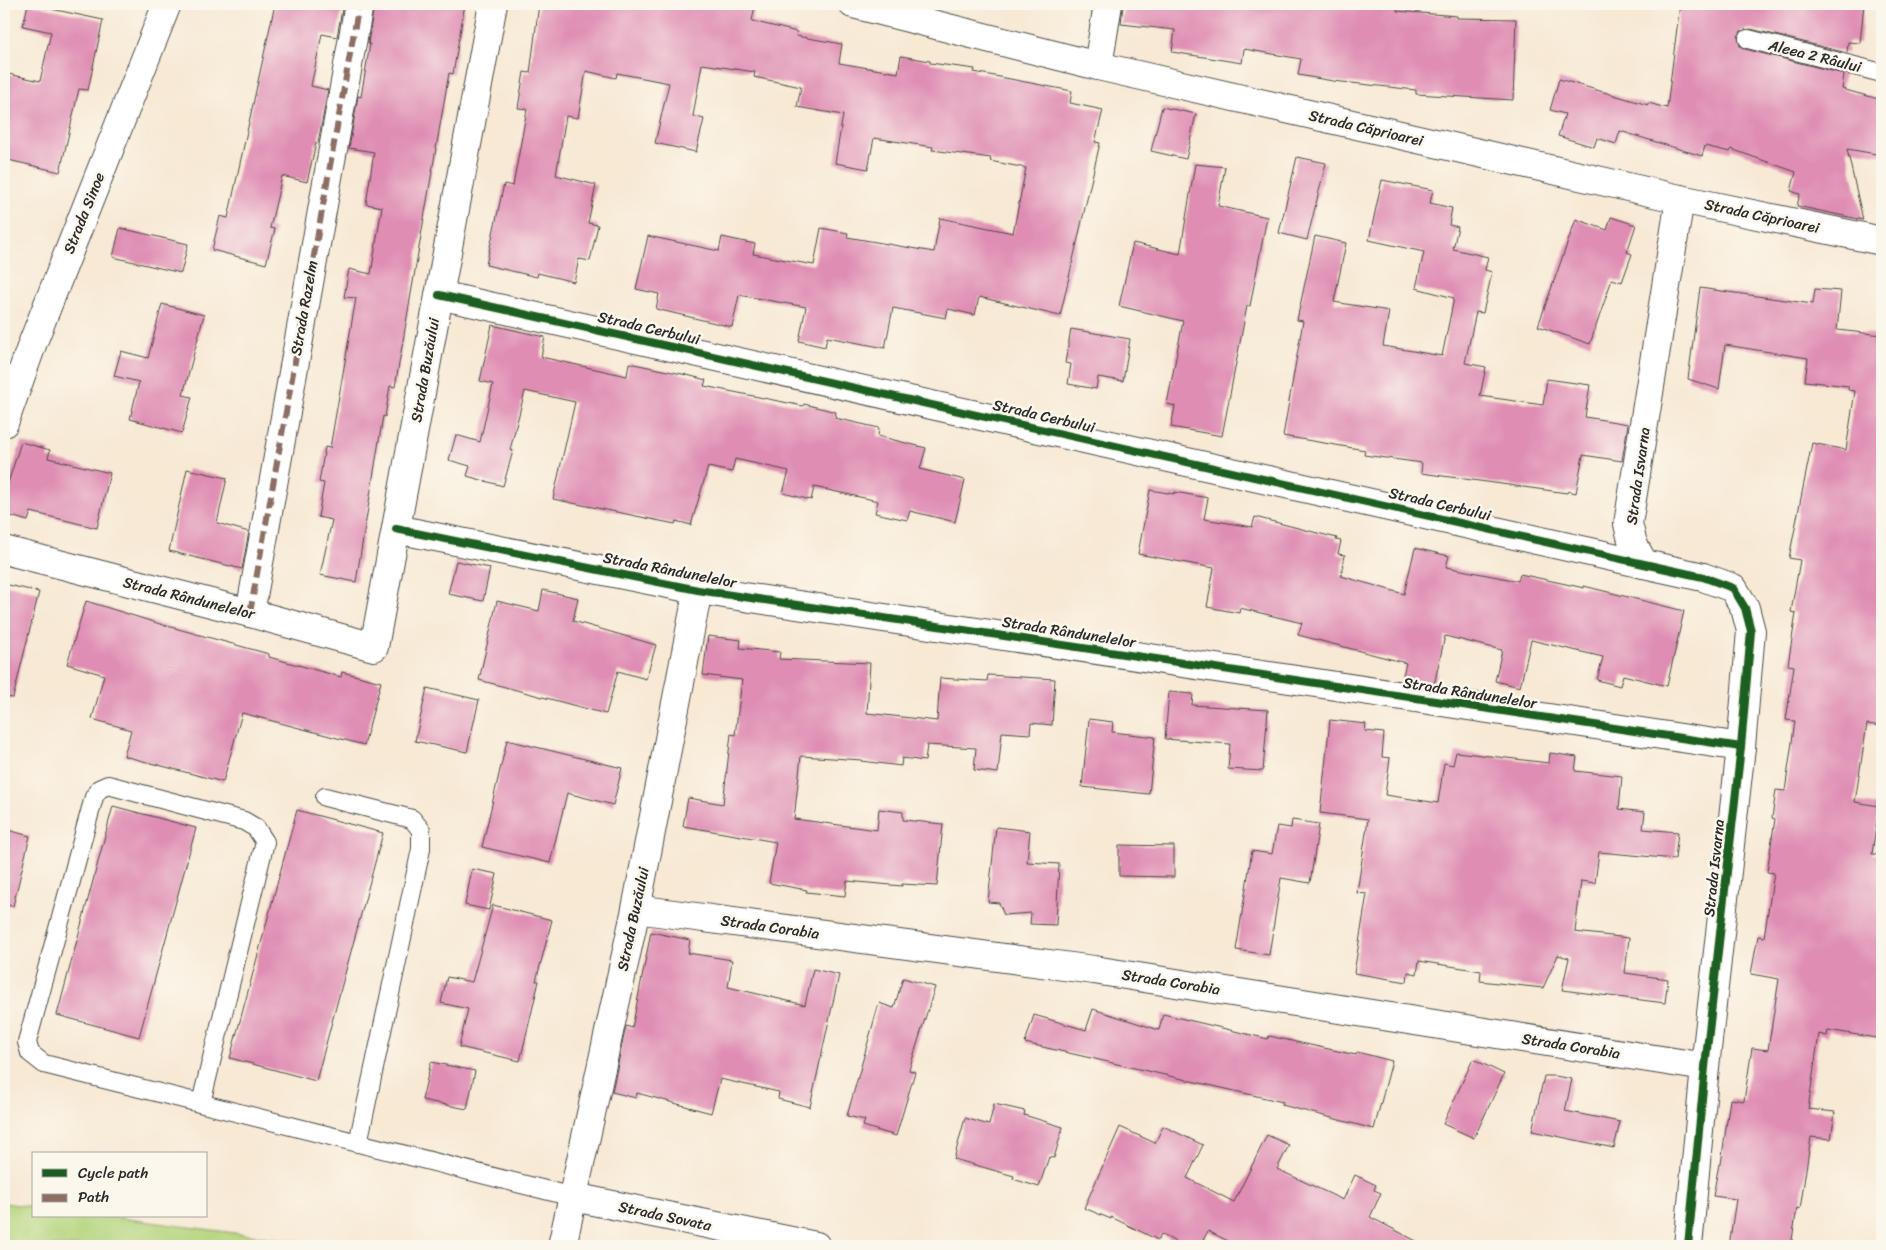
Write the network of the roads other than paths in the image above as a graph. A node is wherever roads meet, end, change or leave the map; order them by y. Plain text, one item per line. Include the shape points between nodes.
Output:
1 (167, 4) edge
2 (359, 4) edge
3 (493, 4) edge
4 (853, 4) edge
5 (1108, 4) edge
6 (1748, 39) dead end
7 (1098, 66) junction
8 (1882, 73) edge
9 (1680, 200) junction
10 (1882, 241) edge
11 (439, 295) junction
12 (4, 423) edge
13 (396, 529) junction
14 (4, 550) edge
15 (1644, 564) junction
16 (698, 590) junction
17 (250, 613) junction
18 (374, 647) joint
19 (1741, 748) junction
20 (324, 797) dead end
21 (636, 909) junction
22 (1705, 1067) junction
23 (200, 1103) junction
24 (358, 1143) junction
25 (573, 1197) junction
26 (562, 1246) edge
27 (816, 1246) edge
28 (1688, 1246) edge

1 - 12 street, Strada Sinoe
2 - 17 street, Strada Razelm
3 - 11 street, Strada Buzăului
4 - 7 street, Strada Căprioarei
5 - 7 street
6 - 8 lane, Aleea 2 Râului
7 - 9 street, Strada Căprioarei
9 - 10 street, Strada Căprioarei
9 - 15 street, Strada Isvarna via 1628,524 1633,544
11 - 13 street, Strada Buzăului
11 - 15 street, Strada Cerbului
13 - 16 street, Strada Rândunelelor
13 - 18 street, Strada Buzăului
14 - 17 street, Strada Rândunelelor
15 - 19 street, Strada Isvarna via 1703,577 1733,588 1745,608 1751,630
16 - 19 street, Strada Rândunelelor
16 - 21 street, Strada Buzăului
17 - 18 street, Strada Rândunelelor
19 - 22 street, Strada Isvarna
20 - 24 lane via 412,820 421,830 421,849
21 - 22 street, Strada Corabia via 1094,970
21 - 25 street, Strada Buzăului
22 - 28 street, Strada Isvarna
23 - 23 lane via 265,842 256,828 244,821 108,785 94,796 27,1042 30,1053 44,1064
23 - 24 lane
24 - 25 lane
25 - 26 street, Strada Buzăului
25 - 27 street, Strada Sovata

